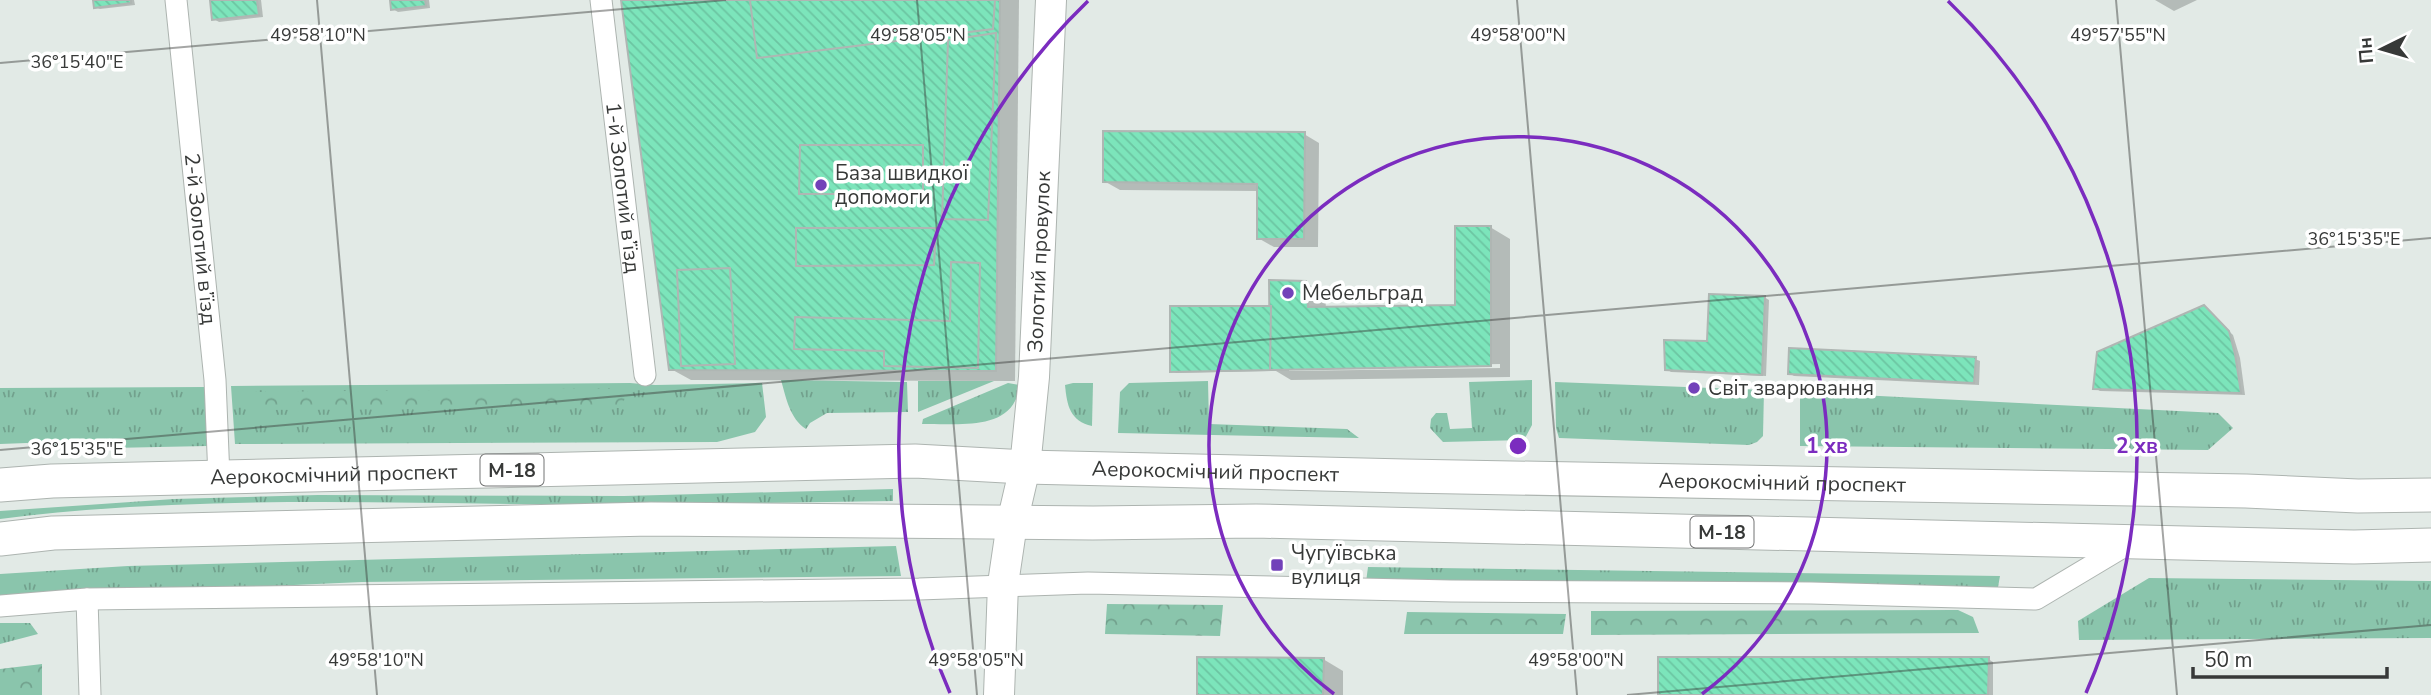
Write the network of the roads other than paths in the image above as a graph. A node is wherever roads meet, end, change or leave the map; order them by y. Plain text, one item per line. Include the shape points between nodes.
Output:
1 (176, 0) edge
2 (601, 0) edge
3 (1051, 0) edge
4 (645, 374) dead end
5 (1025, 467) junction
6 (219, 478) junction
7 (0, 485) edge
8 (2431, 495) edge
9 (1012, 523) junction
10 (0, 539) edge
11 (2132, 541) junction
12 (2431, 545) edge
13 (1003, 584) junction
14 (87, 599) junction
15 (0, 606) edge
16 (90, 695) edge
17 (999, 695) edge

1 - 6 street, 2-й Золотий в’їзд via 215,380
2 - 4 street, 1-й Золотий в’їзд
3 - 5 main road, Золотий провулок via 1034,377
5 - 6 main road, Аерокосмічний проспект / М-18 via 915,461
5 - 8 main road, Аерокосмічний проспект / М-18
5 - 9 main road, Золотий провулок
6 - 7 main road, Аерокосмічний проспект / М-18
9 - 10 main road, М-18 via 638,519 52,533
9 - 11 main road, М-18 via 1256,521
9 - 13 main road
11 - 12 main road, М-18
11 - 13 street via 2036,599
13 - 14 street via 919,589
13 - 17 main road
14 - 15 street
14 - 16 street

